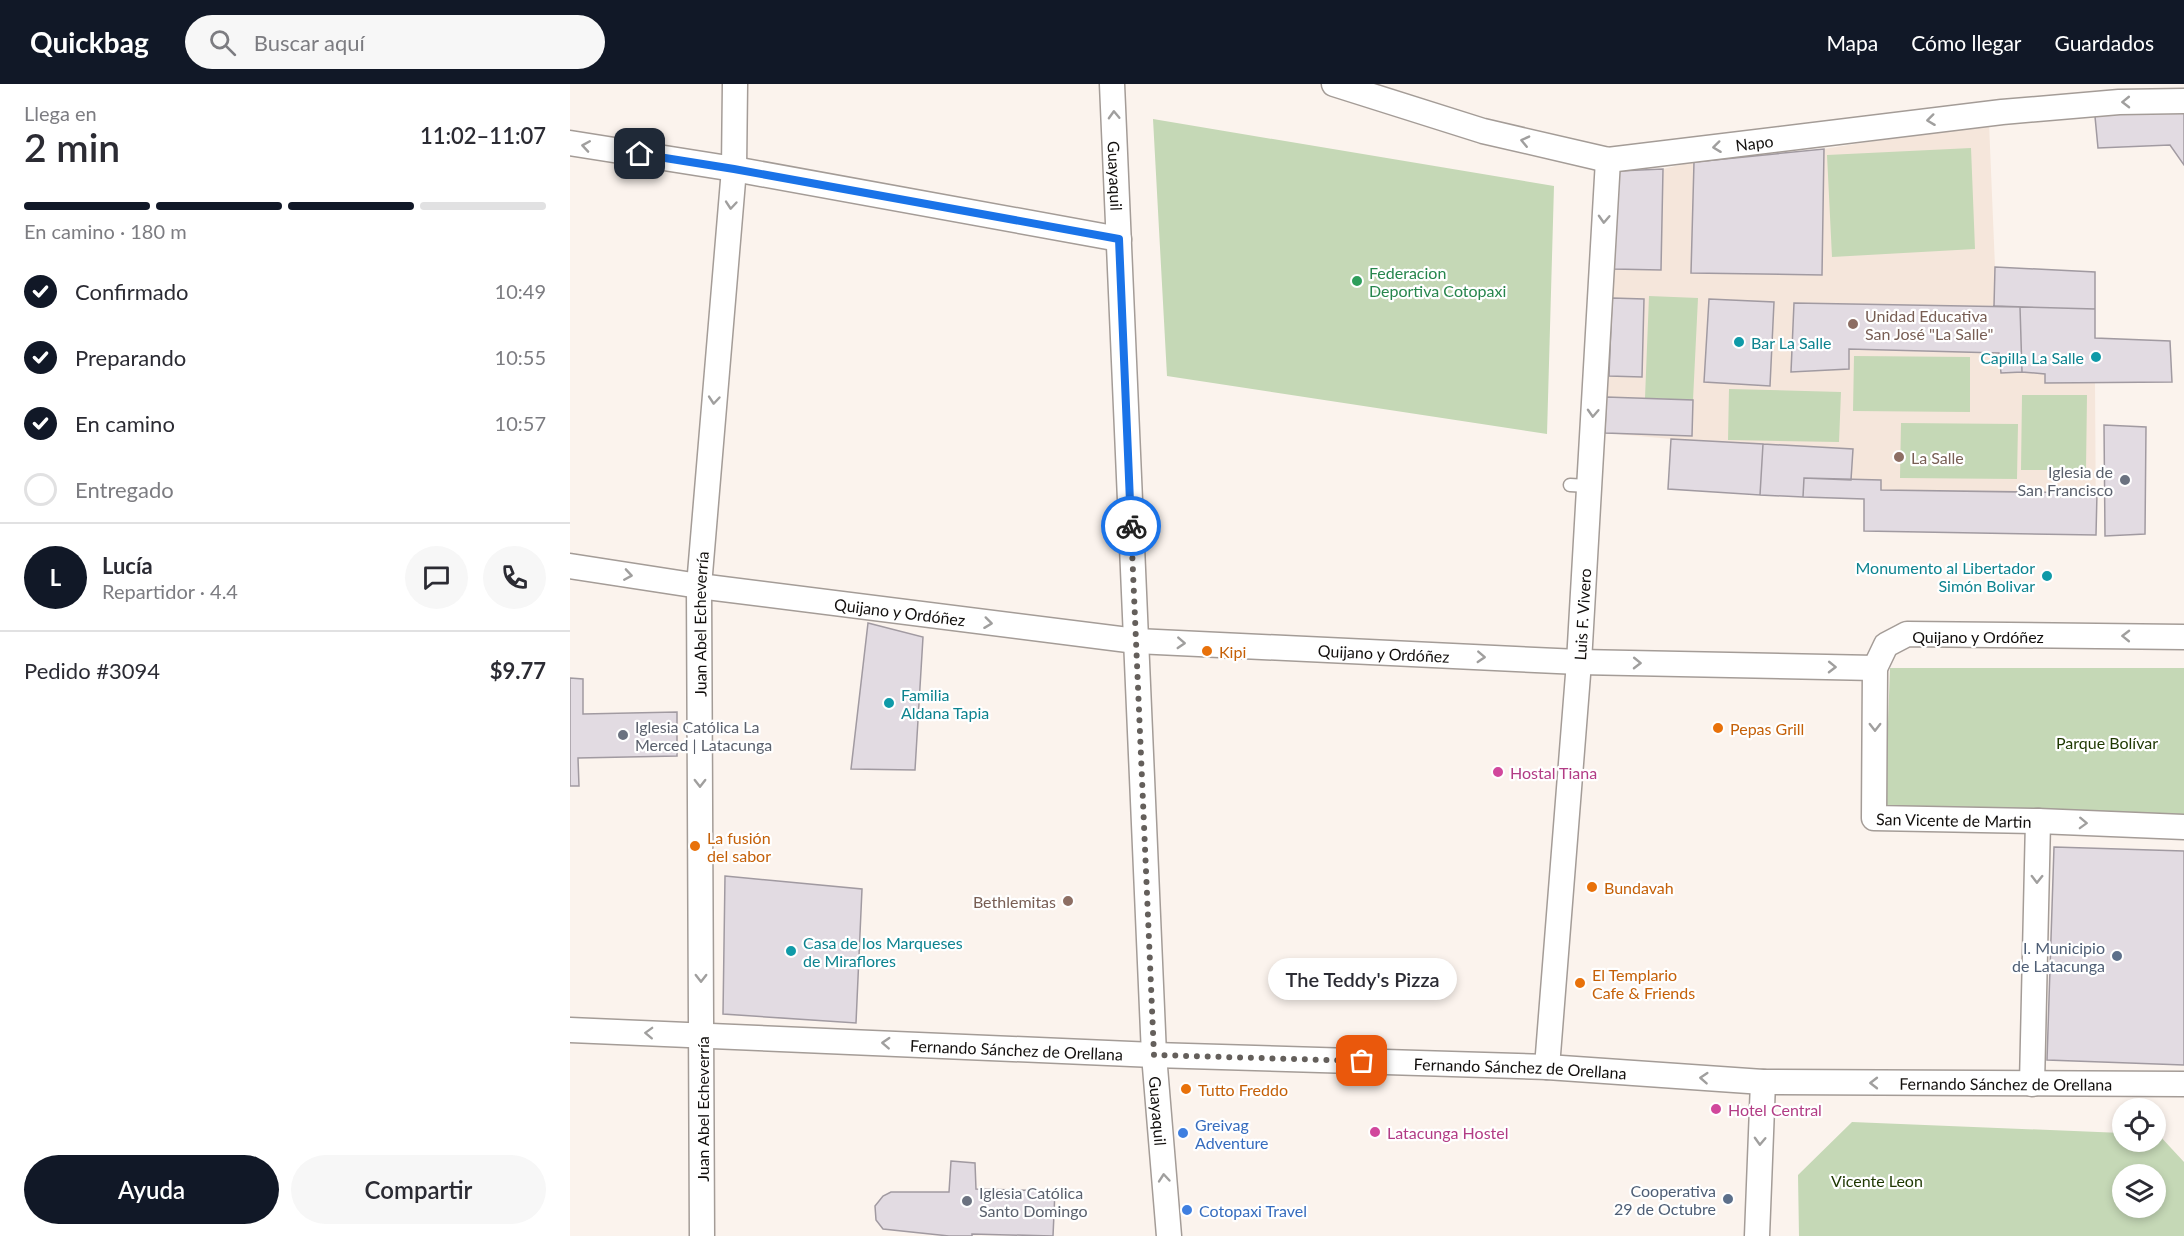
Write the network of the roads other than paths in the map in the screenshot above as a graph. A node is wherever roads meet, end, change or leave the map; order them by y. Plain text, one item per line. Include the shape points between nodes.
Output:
1 (735, 84) edge
2 (1113, 84) edge
3 (1335, 84) edge
4 (2184, 101) edge
5 (570, 144) edge
6 (1608, 160) junction
7 (734, 169) junction
8 (1119, 239) junction
9 (570, 566) edge
10 (699, 586) junction
11 (2184, 637) edge
12 (1136, 641) junction
13 (1579, 662) junction
14 (1875, 668) junction
15 (2038, 821) junction
16 (2184, 827) edge
17 (570, 1030) edge
18 (702, 1035) junction
19 (1154, 1055) junction
20 (1547, 1067) junction
21 (1763, 1082) junction
22 (2032, 1084) junction
23 (2184, 1084) edge
24 (702, 1236) edge
25 (1169, 1236) edge
26 (1757, 1236) edge

1 - 7 street, Juan Abel Echeverría
8 -> 2 street, Guayaquil
6 -> 3 street, Napo via 1483,131
4 -> 6 street, Napo via 2002,112
7 -> 5 street
6 -> 13 street, Luis F. Vivero via 1579,485
7 - 8 street
7 -> 10 street, Juan Abel Echeverría
8 - 12 street, Guayaquil
9 -> 10 street, Quijano y Ordóñez
10 -> 12 street, Quijano y Ordóñez
10 -> 18 street, Juan Abel Echeverría
11 -> 14 street, Quijano y Ordóñez via 1907,634 1886,645
12 -> 13 street, Quijano y Ordóñez
12 - 19 street, Guayaquil
13 -> 14 street, Quijano y Ordóñez
13 - 20 street, Luis F. Vivero
14 -> 15 street, San Vicente de Martin via 1874,818
15 -> 16 street, San Vicente de Martin
15 -> 22 street
18 -> 17 street, Fernando Sánchez de Orellana
19 -> 18 street, Fernando Sánchez de Orellana
18 - 24 street, Juan Abel Echeverría
19 - 20 street, Fernando Sánchez de Orellana
25 -> 19 street, Guayaquil
21 -> 20 street, Fernando Sánchez de Orellana
22 -> 21 street, Fernando Sánchez de Orellana
21 -> 26 street
22 - 23 street, Fernando Sánchez de Orellana

